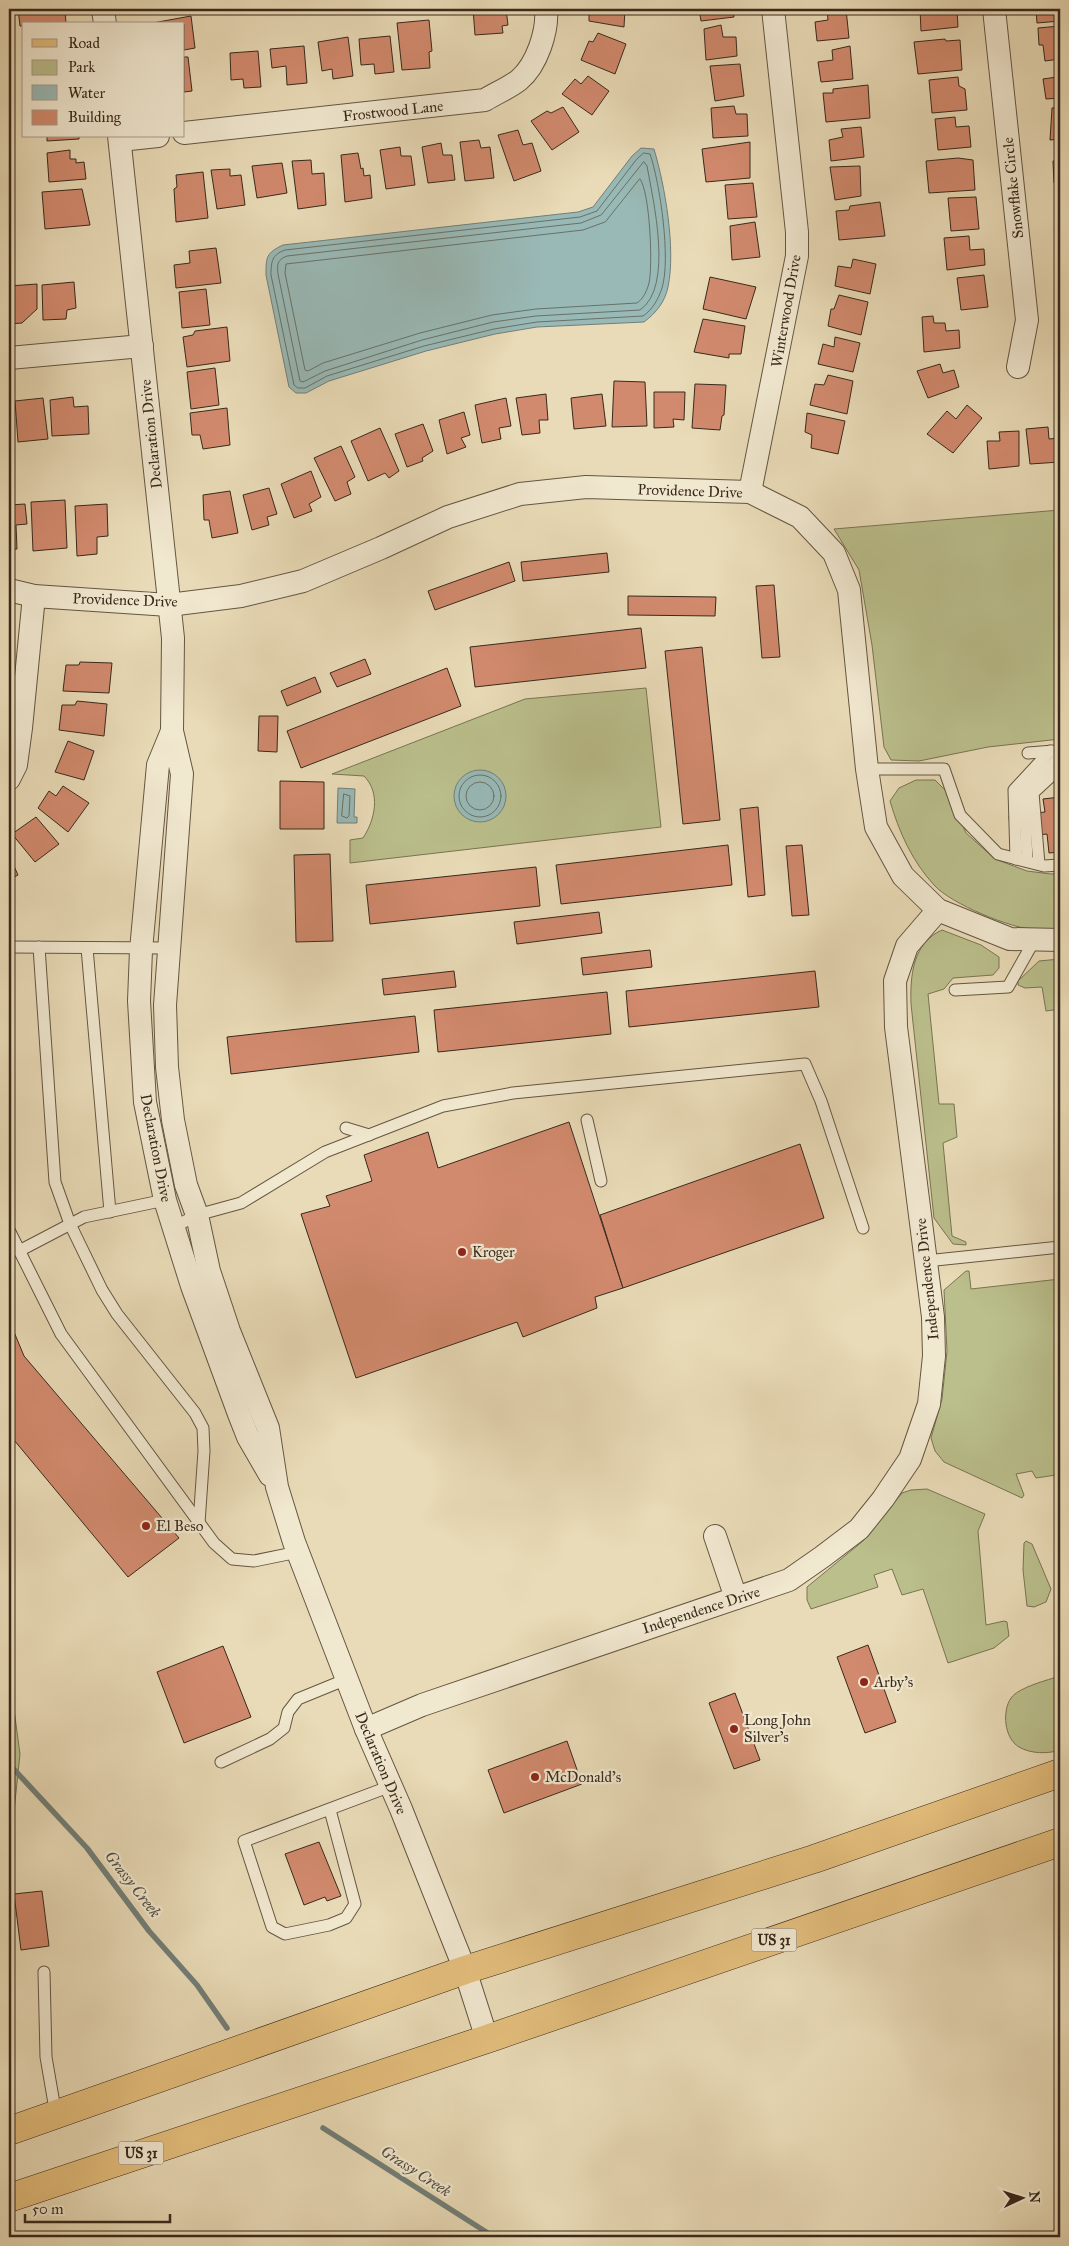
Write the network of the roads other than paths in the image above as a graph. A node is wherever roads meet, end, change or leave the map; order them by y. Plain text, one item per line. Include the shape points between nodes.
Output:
1 (103, 9) edge
2 (546, 9) edge
3 (773, 9) edge
4 (994, 9) edge
5 (105, 22) edge
6 (185, 134) edge
7 (119, 138) edge
8 (142, 346) junction
9 (9, 358) edge
10 (1018, 367) dead end
11 (750, 492) junction
12 (9, 590) edge
13 (34, 596) junction
14 (169, 605) junction
15 (172, 731) junction
16 (1028, 753) dead end
17 (1057, 753) edge
18 (1060, 768) edge
19 (867, 769) junction
20 (9, 779) edge
21 (1022, 860) junction
22 (1039, 864) junction
23 (1060, 865) edge
24 (938, 910) junction
25 (1035, 939) junction
26 (1060, 940) edge
27 (9, 946) edge
28 (39, 947) junction
29 (87, 948) junction
30 (167, 948) junction
31 (141, 950) junction
32 (955, 990) dead end
33 (587, 1120) dead end
34 (346, 1128) dead end
35 (369, 1135) junction
36 (601, 1181) dead end
37 (165, 1200) junction
38 (110, 1212) junction
39 (197, 1215) junction
40 (70, 1224) junction
41 (174, 1227) junction
42 (863, 1228) dead end
43 (9, 1230) edge
44 (1060, 1247) edge
45 (19, 1251) junction
46 (926, 1260) junction
47 (277, 1487) junction
48 (199, 1523) junction
49 (715, 1536) dead end
50 (298, 1552) junction
51 (736, 1598) junction
52 (347, 1680) junction
53 (366, 1729) junction
54 (221, 1762) dead end
55 (1060, 1773) edge
56 (391, 1786) junction
57 (330, 1810) junction
58 (1060, 1842) edge
59 (465, 1970) junction
60 (44, 1972) dead end
61 (487, 2039) junction
62 (56, 2115) junction
63 (9, 2131) edge
64 (9, 2198) edge

1 - 5 street
2 - 6 street, Frostwood Lane via 547,19 538,53 520,79 485,100
3 - 11 street, Winterwood Drive via 797,256
4 - 10 street, Snowflake Circle via 1028,320
7 - 8 street, Declaration Drive
8 - 9 street
8 - 14 street, Declaration Drive
11 - 14 street, Providence Drive via 586,488 520,494 448,517 303,581 241,596
11 - 19 street, Providence Drive via 800,516 834,553 849,590
12 - 13 street, Providence Drive
13 - 14 street, Providence Drive
13 - 20 street via 16,765
14 - 15 street, Declaration Drive via 173,638
15 - 30 street, Declaration Drive via 182,774
15 - 31 street, Declaration Drive via 158,765
16 - 17 lane
17 - 21 lane via 1014,790
18 - 22 lane via 1033,793
19 - 21 lane via 944,769 960,815 998,854
19 - 24 street, Providence Drive via 876,827 904,876
21 - 22 lane
22 - 23 lane
24 - 25 street, Providence Drive via 1010,938
24 - 46 street, Independence Drive via 907,946 895,981 896,1026
25 - 26 street, Providence Drive
25 - 32 lane via 1008,987
27 - 28 lane
28 - 29 lane
28 - 40 lane via 55,1182
29 - 31 lane
29 - 38 lane
30 - 31 lane
30 - 39 street, Declaration Drive via 164,1005 167,1067 173,1120 186,1185
31 - 37 street, Declaration Drive via 139,1001 145,1102
33 - 36 lane
34 - 35 lane
35 - 39 lane via 326,1152 241,1203
35 - 42 lane via 443,1106 513,1093 804,1064 821,1101
37 - 38 lane
37 - 41 street, Declaration Drive
38 - 40 lane via 84,1217
39 - 41 lane
39 - 47 street, Declaration Drive via 209,1271 229,1331 268,1428
40 - 45 lane
40 - 48 lane via 117,1314 195,1413 203,1428
41 - 47 street, Declaration Drive via 192,1286 248,1437
43 - 45 lane
44 - 46 lane
45 - 48 lane via 60,1334
46 - 51 street, Independence Drive via 934,1356 929,1404 910,1459 859,1529 789,1580
47 - 50 street, Declaration Drive
48 - 50 lane via 232,1559 254,1561
49 - 51 street
50 - 52 street, Declaration Drive
51 - 53 street, Independence Drive via 422,1705
52 - 53 street, Declaration Drive
52 - 54 lane via 298,1699 288,1712 284,1728 270,1739
53 - 56 street, Declaration Drive
55 - 59 main road via 814,1859
56 - 57 lane
56 - 59 street, Declaration Drive
57 - 57 lane via 244,1841 272,1926 285,1934 346,1918 355,1904
58 - 61 main road, US 31
59 - 61 street, Declaration Drive
59 - 62 main road
60 - 62 lane via 46,2057
61 - 64 main road, US 31
62 - 63 main road

